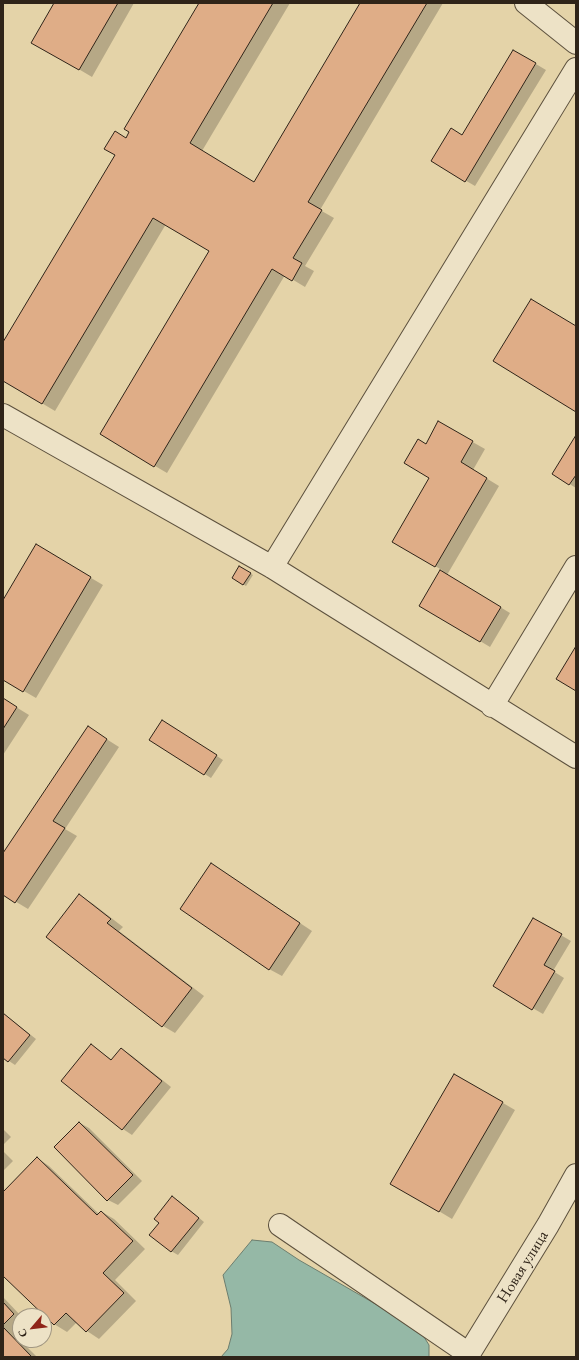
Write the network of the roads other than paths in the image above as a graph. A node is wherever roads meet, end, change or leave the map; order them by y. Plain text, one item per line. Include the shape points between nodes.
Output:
1 (526, 3) edge
2 (576, 43) edge
3 (576, 68) edge
4 (3, 415) edge
5 (576, 566) edge
6 (272, 567) junction
7 (492, 706) junction
8 (576, 757) edge
9 (576, 1175) edge
10 (280, 1225) dead end
11 (468, 1356) edge

1 - 2 street
3 - 6 street
4 - 6 street
5 - 7 street
6 - 7 street
7 - 8 street
9 - 11 street, Новая улица
10 - 11 street

